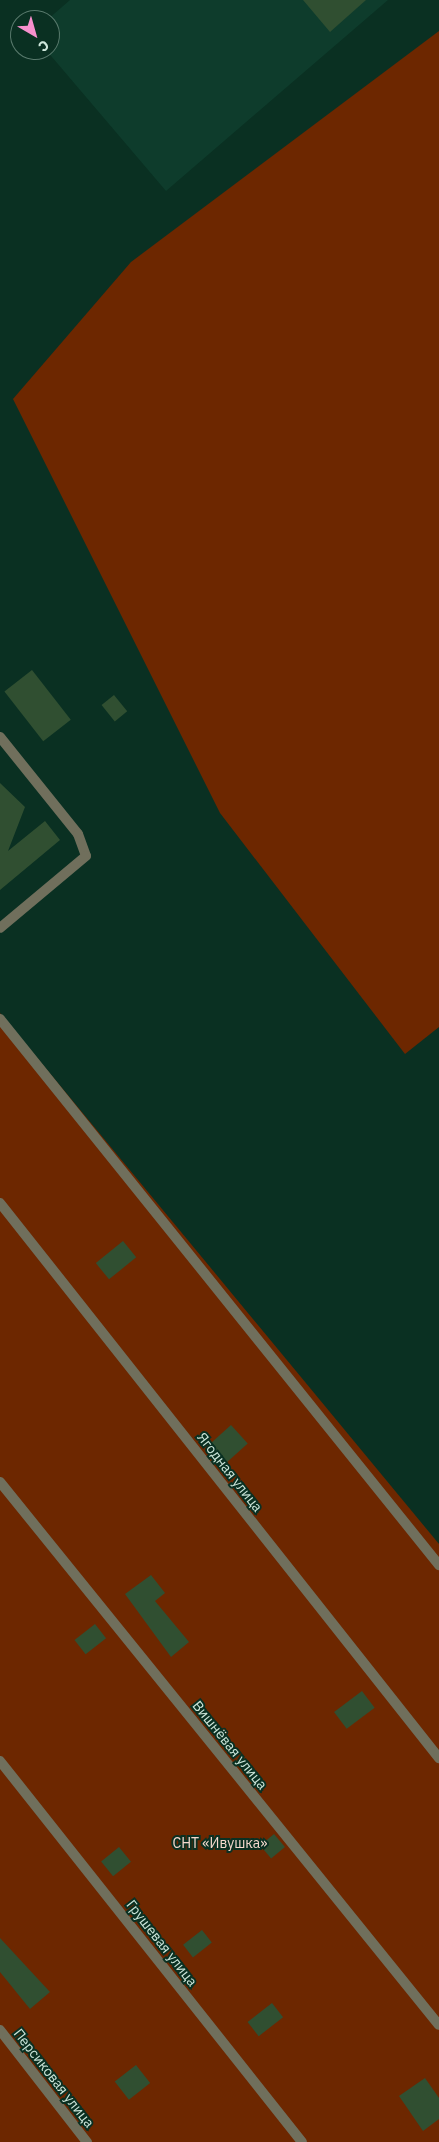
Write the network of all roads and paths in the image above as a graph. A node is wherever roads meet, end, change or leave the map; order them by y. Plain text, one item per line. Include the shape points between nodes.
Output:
1 (0, 737) edge
2 (0, 928) edge
3 (0, 1019) edge
4 (0, 1203) edge
5 (0, 1482) edge
6 (439, 1565) edge
7 (439, 1758) edge
8 (0, 1761) edge
9 (439, 2025) edge
10 (0, 2030) edge
11 (87, 2142) edge
12 (302, 2142) edge

1 - 2 street via 78,834 86,856
3 - 6 street
4 - 7 street, Ягодная улица
5 - 9 street, Вишнёвая улица
8 - 12 street, Грушевая улица
10 - 11 street, Персиковая улица

